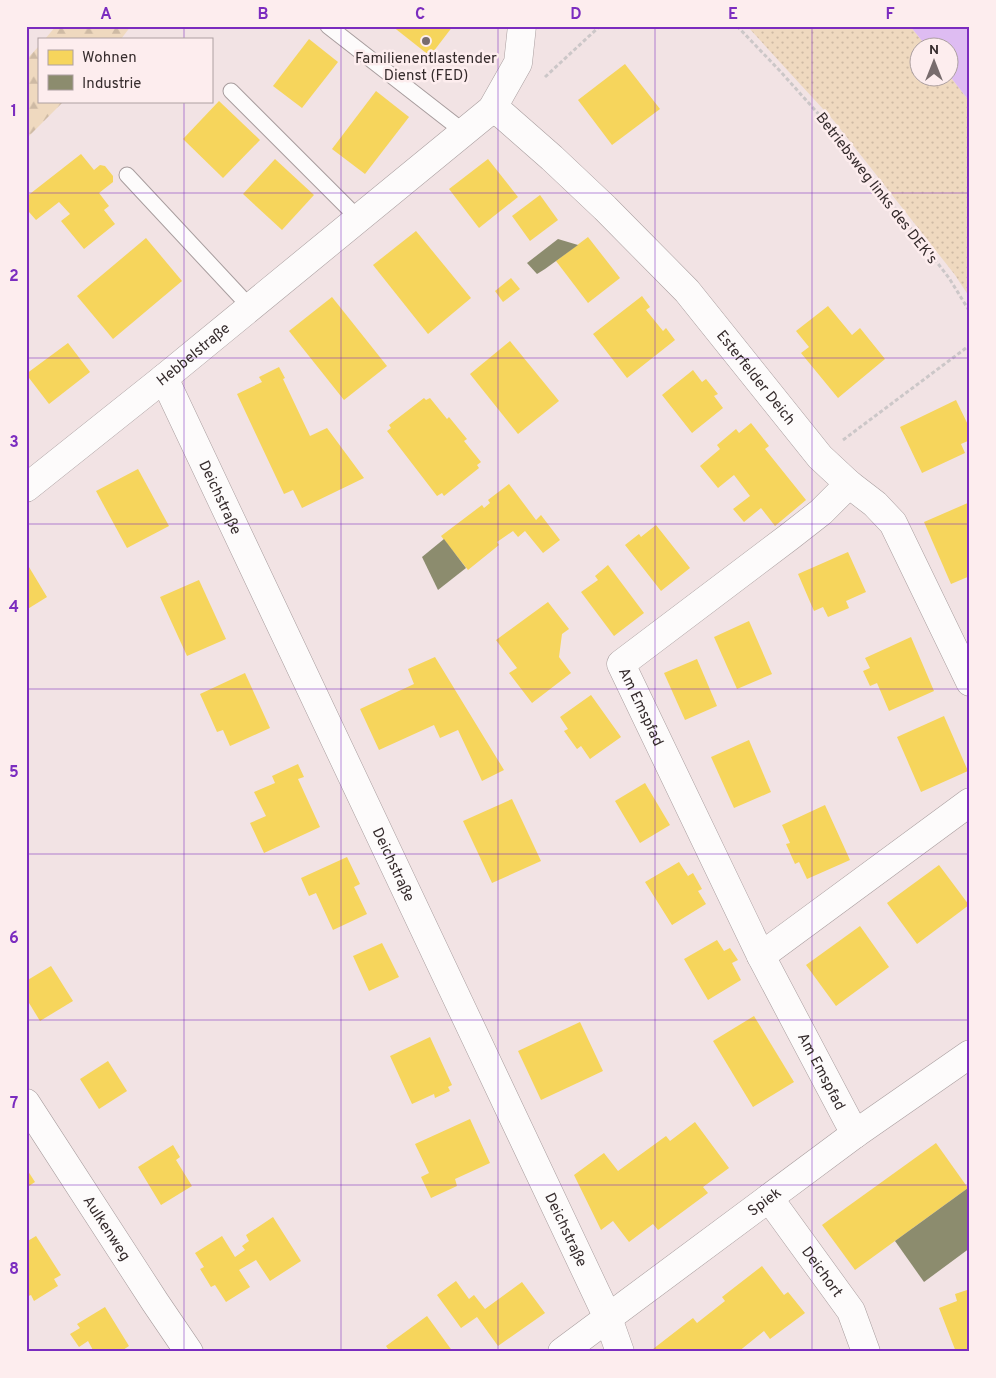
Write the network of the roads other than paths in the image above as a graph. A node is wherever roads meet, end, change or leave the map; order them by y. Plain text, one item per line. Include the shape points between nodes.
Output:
1 (328, 26) edge
2 (522, 26) edge
3 (230, 91) dead end
4 (492, 109) junction
5 (464, 132) junction
6 (127, 174) dead end
7 (358, 218) junction
8 (250, 307) junction
9 (164, 378) junction
10 (848, 484) junction
11 (26, 488) edge
12 (970, 682) edge
13 (970, 802) edge
14 (761, 956) junction
15 (970, 1054) edge
16 (26, 1104) edge
17 (855, 1134) junction
18 (769, 1198) junction
19 (608, 1318) junction
20 (189, 1352) edge
21 (562, 1352) edge
22 (620, 1352) edge
23 (866, 1352) edge

1 - 5 lane
2 - 4 street via 518,63
3 - 7 lane
4 - 5 street, Hebbelstraße
4 - 10 street, Esterfelder Deich via 552,158 687,291 820,457
5 - 7 street, Hebbelstraße
6 - 8 lane
7 - 8 street, Hebbelstraße
8 - 9 street, Hebbelstraße
9 - 11 street, Hebbelstraße
9 - 19 street, Deichstraße
10 - 12 street, Esterfelder Deich via 876,504 894,523
10 - 14 street, Am Emspfad via 821,512 621,664
13 - 14 street
14 - 17 street, Am Emspfad
15 - 17 street, Spiek
16 - 20 street, Aulkenweg
17 - 18 street, Spiek
18 - 19 street, Spiek
18 - 23 street, Deichort via 851,1311
19 - 21 street, Spiek
19 - 22 street, Deichstraße

